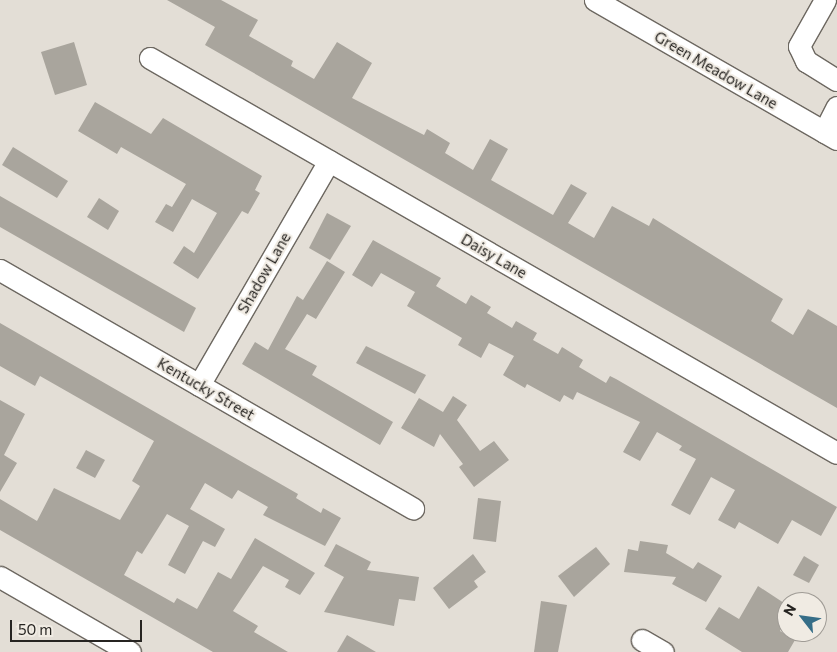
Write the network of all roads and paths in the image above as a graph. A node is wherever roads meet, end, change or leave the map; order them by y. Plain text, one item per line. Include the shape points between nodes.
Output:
1 (595, 0) edge
2 (825, 0) edge
3 (150, 58) dead end
4 (837, 80) edge
5 (837, 107) edge
6 (830, 136) edge
7 (328, 161) junction
8 (0, 270) edge
9 (199, 385) junction
10 (837, 453) edge
11 (412, 508) dead end
12 (0, 577) edge
13 (642, 640) dead end
14 (130, 652) edge
15 (663, 652) edge

1 - 6 street, Green Meadow Lane
2 - 4 street via 799,46 806,61
3 - 7 street, Daisy Lane
5 - 6 street
7 - 9 street, Shadow Lane
7 - 10 street, Daisy Lane
8 - 9 street, Kentucky Street
9 - 11 street, Kentucky Street
12 - 14 street
13 - 15 street

